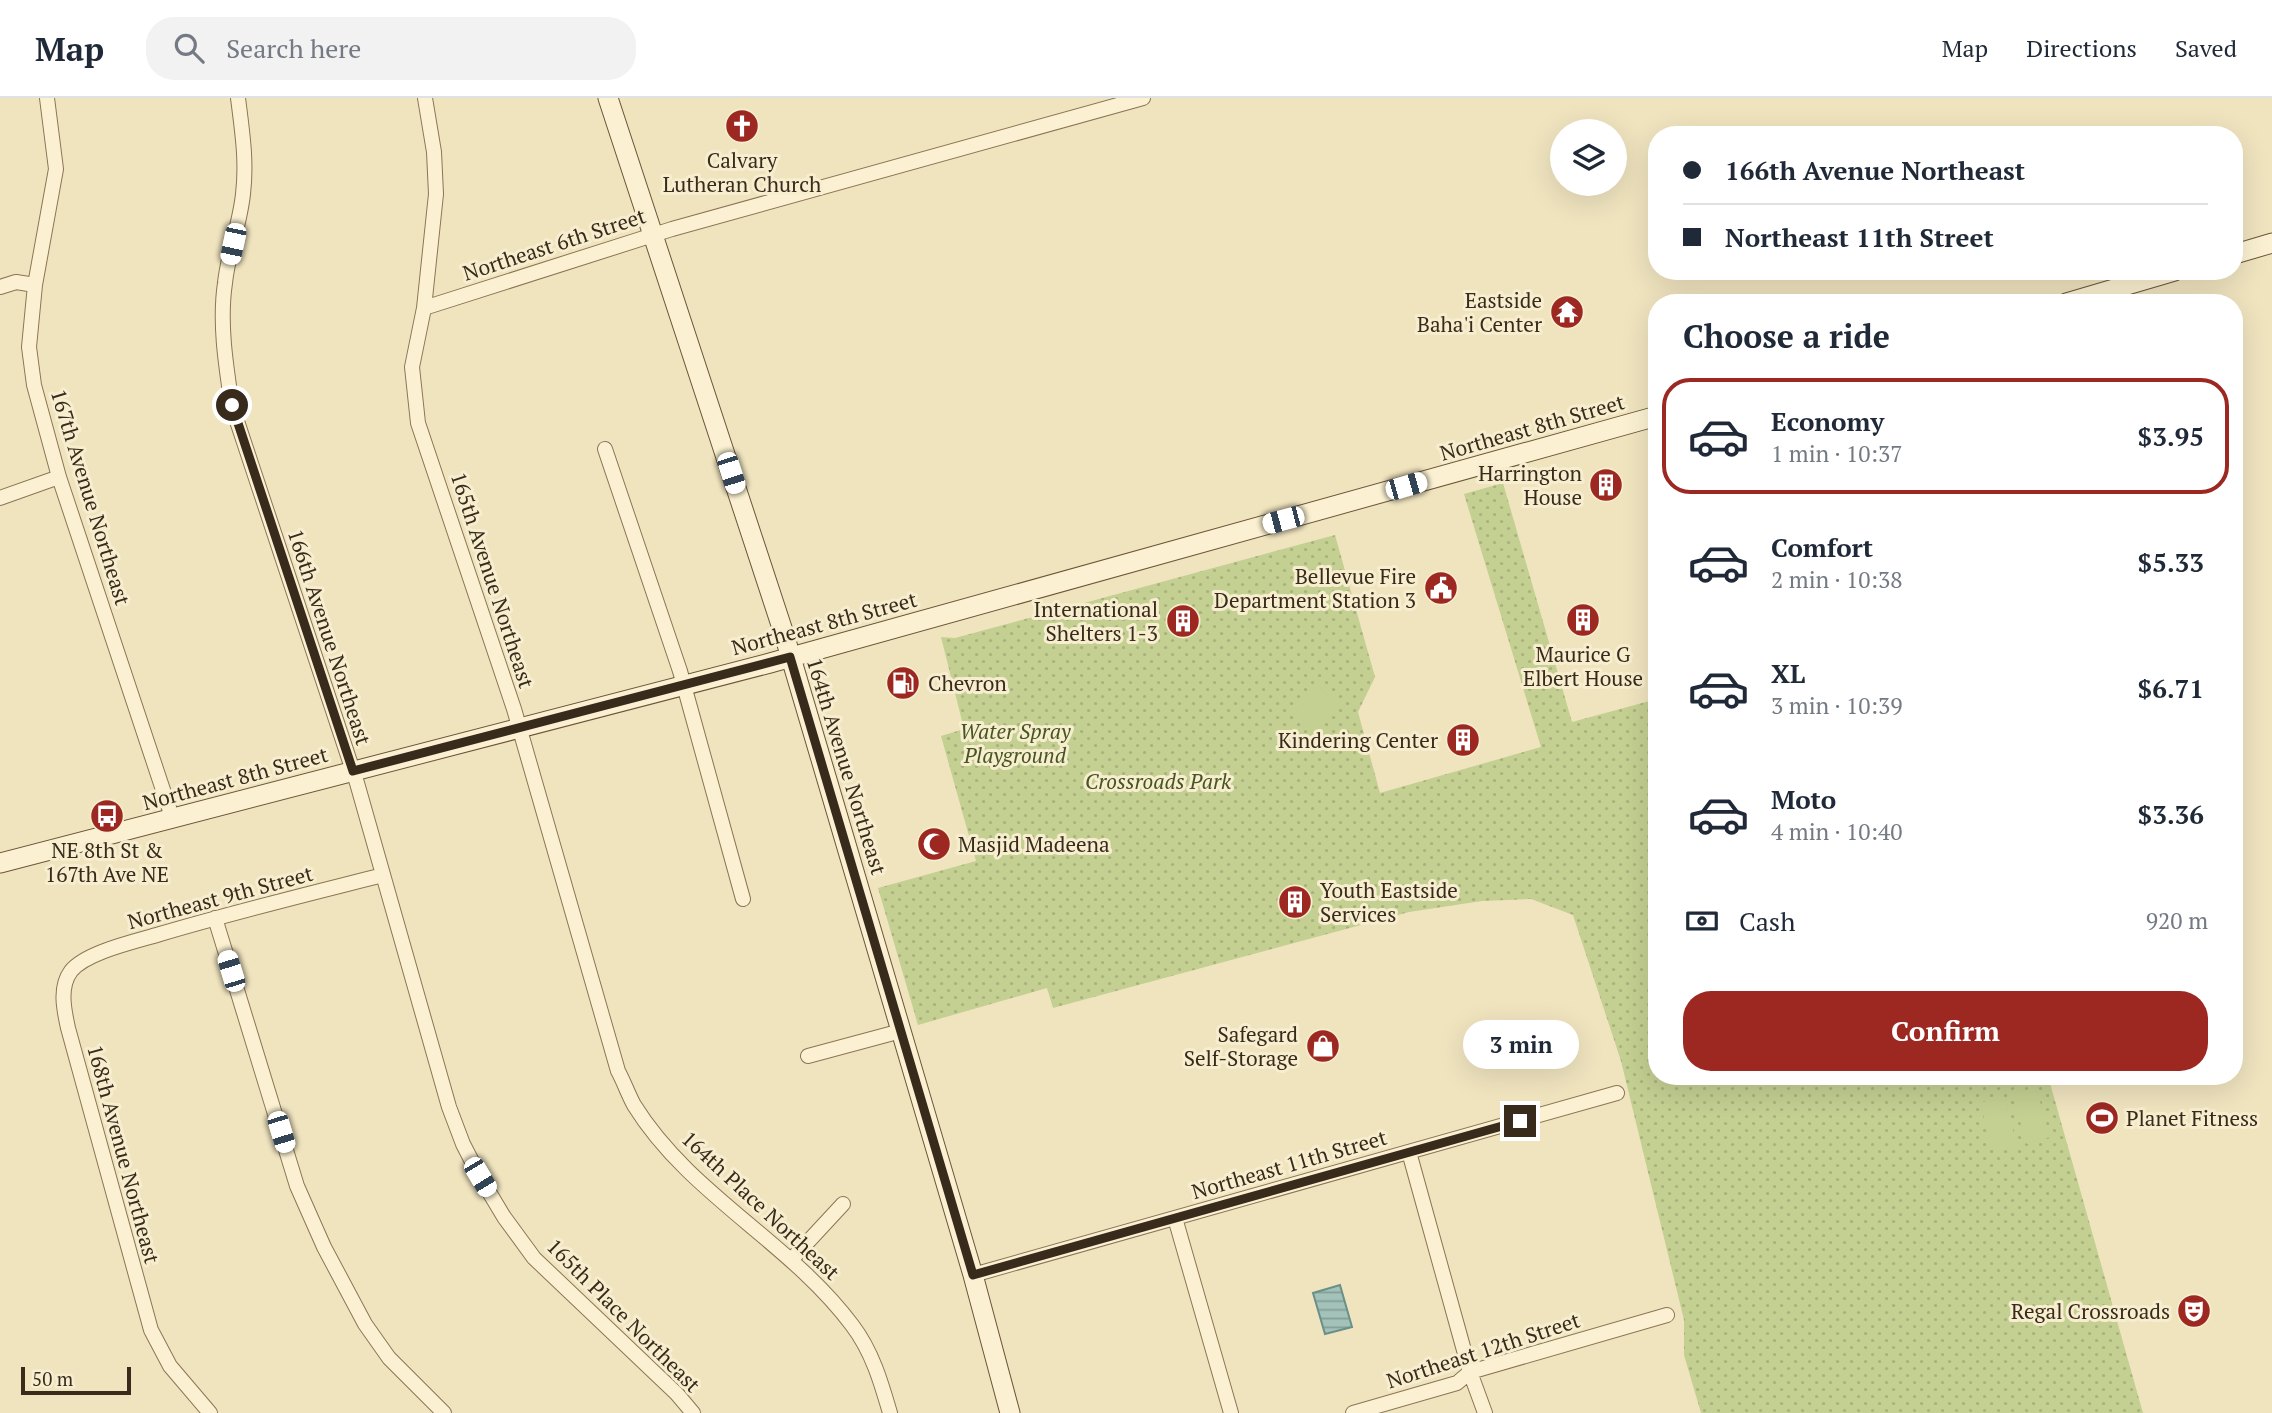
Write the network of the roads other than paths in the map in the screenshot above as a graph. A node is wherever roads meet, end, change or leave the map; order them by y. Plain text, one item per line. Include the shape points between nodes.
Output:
1 (47, 98) edge
2 (238, 98) edge
3 (425, 98) edge
4 (608, 98) edge
5 (1143, 98) edge
6 (653, 235) junction
7 (2272, 243) edge
8 (2243, 252) edge
9 (2144, 280) edge
10 (35, 285) junction
11 (0, 287) edge
12 (2097, 294) edge
13 (424, 308) junction
14 (1648, 419) edge
15 (606, 449) dead end
16 (59, 477) junction
17 (0, 498) edge
18 (790, 657) junction
19 (684, 685) junction
20 (519, 728) junction
21 (353, 771) junction
22 (172, 817) junction
23 (0, 863) edge
24 (383, 875) junction
25 (743, 899) dead end
26 (215, 918) junction
27 (72, 970) joint
28 (901, 1031) junction
29 (808, 1056) dead end
30 (1617, 1093) dead end
31 (634, 1105) joint
32 (1409, 1152) junction
33 (480, 1177) joint
34 (842, 1203) dead end
35 (1175, 1219) junction
36 (792, 1259) junction
37 (973, 1275) junction
38 (1667, 1315) dead end
39 (1470, 1372) junction
40 (210, 1413) edge
41 (444, 1413) edge
42 (693, 1413) edge
43 (890, 1413) edge
44 (1010, 1413) edge
45 (1231, 1413) edge
46 (1353, 1413) edge
47 (1485, 1413) edge

1 - 10 street, 167th Avenue Northeast via 56,169
2 - 21 street, 166th Avenue Northeast via 246,159 223,313 232,405
3 - 13 street, 165th Avenue Northeast via 436,194
4 - 6 street, 164th Avenue Northeast
5 - 6 street, Northeast 6th Street
6 - 13 street, Northeast 6th Street
6 - 18 street, 164th Avenue Northeast
7 - 8 street
9 - 12 street
10 - 11 street via 16,282
10 - 16 street, 167th Avenue Northeast via 29,347 34,385
13 - 20 street, 165th Avenue Northeast via 412,367 418,423
14 - 18 street, Northeast 8th Street
15 - 19 street
16 - 17 street
16 - 22 street, 167th Avenue Northeast
18 - 19 street, Northeast 8th Street
18 - 28 street, 164th Avenue Northeast
19 - 20 street, Northeast 8th Street
19 - 25 street
20 - 21 street, Northeast 8th Street
20 - 31 street, 165th Avenue Northeast via 607,1036
21 - 22 street, Northeast 8th Street
21 - 24 street, 166th Avenue Northeast
22 - 23 street, Northeast 8th Street
24 - 26 street, Northeast 9th Street
24 - 33 street, 166th Avenue Northeast via 449,1107
26 - 27 street, Northeast 9th Street via 105,951
26 - 41 street via 297,1185 324,1247 365,1324 389,1358
27 - 40 street, 168th Avenue Northeast via 63,1003 68,1028 151,1330 182,1382
28 - 29 street
28 - 37 street, 164th Avenue Northeast
30 - 32 street, Northeast 11th Street
31 - 36 street, 164th Place Northeast via 673,1155
32 - 35 street, Northeast 11th Street
32 - 39 street
33 - 42 street, 165th Place Northeast via 534,1258
34 - 36 street
35 - 37 street, Northeast 11th Street
35 - 45 street
36 - 43 street, 164th Place Northeast via 853,1326 881,1379
37 - 44 street, 164th Avenue Northeast
38 - 39 street, Northeast 12th Street
39 - 46 street, Northeast 12th Street via 1457,1382
39 - 47 street

